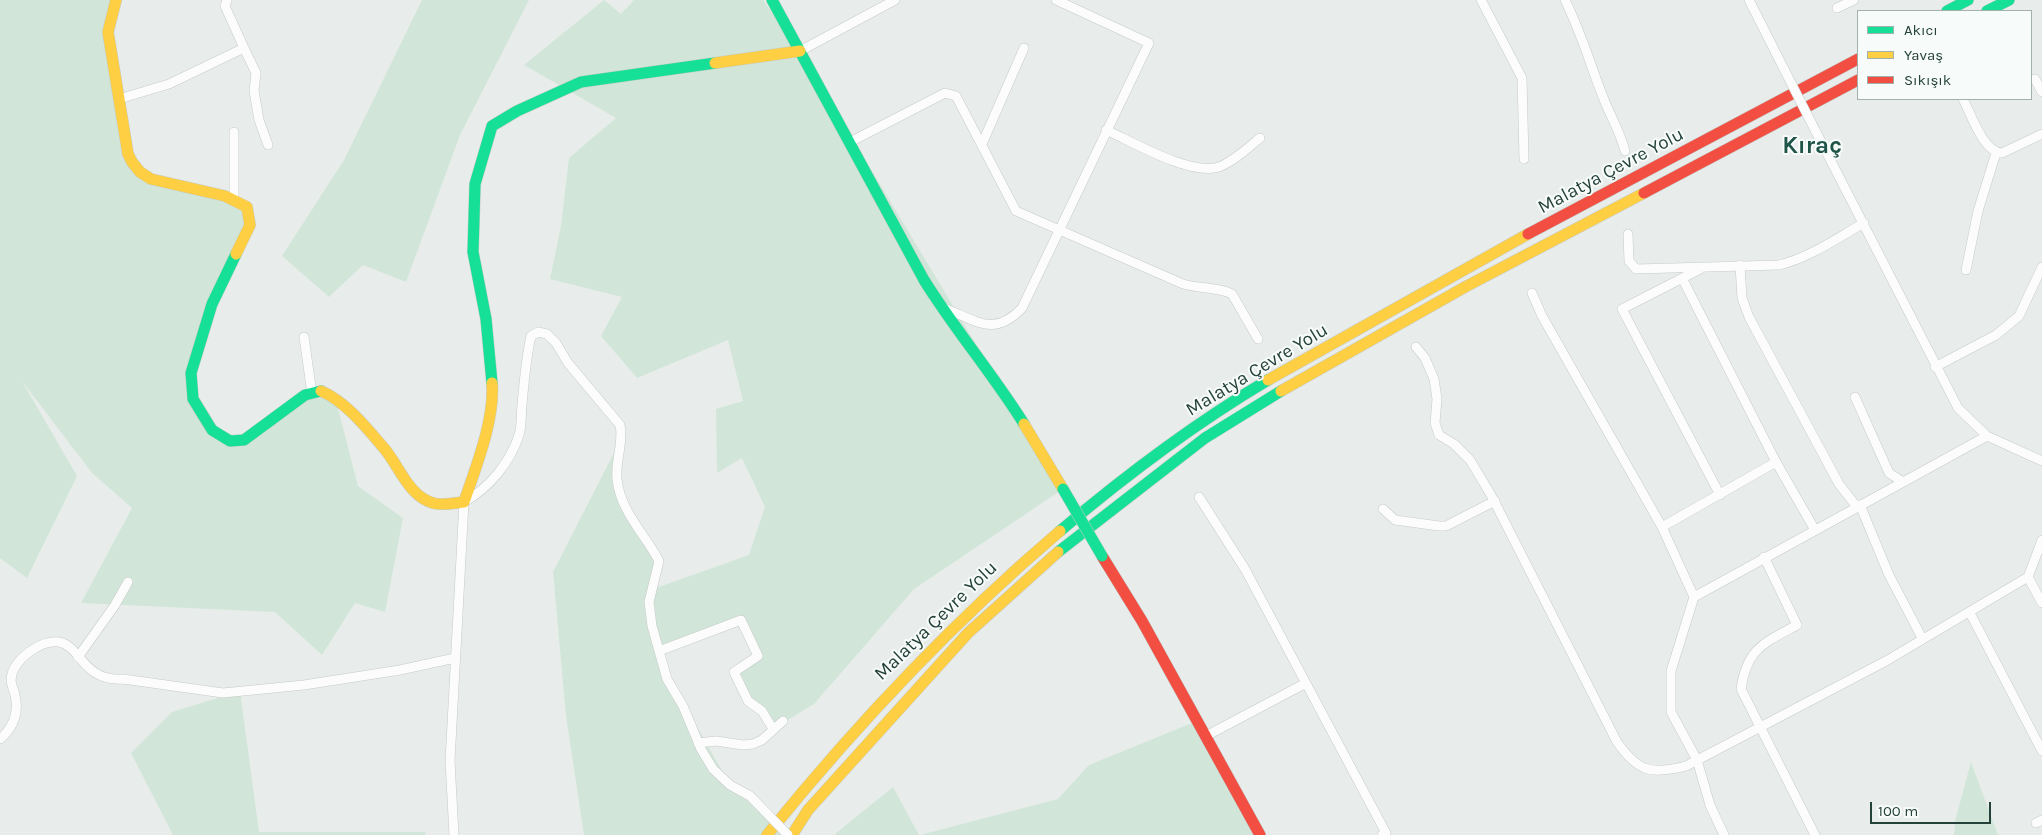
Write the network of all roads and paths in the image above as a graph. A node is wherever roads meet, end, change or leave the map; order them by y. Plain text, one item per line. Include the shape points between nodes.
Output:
1 (116, 0) edge
2 (227, 0) edge
3 (772, 0) edge
4 (895, 0) edge
5 (1056, 0) edge
6 (1482, 0) edge
7 (1565, 0) edge
8 (1748, 0) edge
9 (1854, 0) edge
10 (1968, 0) edge
11 (2009, 0) edge
12 (1837, 8) dead end
13 (1949, 10) edge
14 (1990, 10) edge
15 (244, 48) junction
16 (1024, 48) dead end
17 (800, 51) junction
18 (1857, 60) edge
19 (2035, 79) dead end
20 (1857, 81) edge
21 (2042, 92) edge
22 (119, 99) junction
23 (1963, 100) edge
24 (1106, 130) junction
25 (234, 132) dead end
26 (2042, 134) edge
27 (1260, 138) dead end
28 (850, 142) junction
29 (982, 144) junction
30 (268, 145) dead end
31 (1625, 151) dead end
32 (1996, 153) junction
33 (1524, 159) dead end
34 (234, 198) junction
35 (1864, 223) junction
36 (1059, 231) junction
37 (1628, 234) dead end
38 (1740, 265) junction
39 (1704, 267) junction
40 (2042, 267) edge
41 (1966, 270) dead end
42 (1682, 278) junction
43 (1532, 293) dead end
44 (941, 307) junction
45 (304, 337) dead end
46 (1258, 339) dead end
47 (1416, 347) dead end
48 (1936, 367) junction
49 (312, 394) junction
50 (1855, 397) dead end
51 (1987, 436) junction
52 (2042, 461) edge
53 (1776, 462) junction
54 (1903, 482) junction
55 (1720, 495) junction
56 (1199, 497) dead end
57 (1495, 501) junction
58 (464, 502) junction
59 (1859, 506) junction
60 (1383, 509) dead end
61 (1662, 527) junction
62 (1815, 530) junction
63 (2042, 540) edge
64 (1764, 557) junction
65 (2028, 577) junction
66 (128, 582) dead end
67 (1694, 597) junction
68 (2042, 603) edge
69 (1970, 613) junction
70 (1922, 638) junction
71 (659, 651) junction
72 (78, 657) junction
73 (455, 658) junction
74 (1306, 683) junction
75 (783, 720) dead end
76 (1761, 727) junction
77 (773, 729) junction
78 (1206, 736) junction
79 (0, 739) edge
80 (698, 743) junction
81 (2042, 751) edge
82 (1697, 760) junction
83 (454, 835) edge
84 (767, 835) edge
85 (788, 835) edge
86 (792, 835) edge
87 (1260, 835) edge
88 (1382, 835) edge
89 (1724, 835) edge
90 (1815, 835) edge

1 - 22 main road via 108,32
2 - 15 street via 225,6
3 - 17 main road
4 - 17 street
5 - 24 street via 1149,43
6 - 33 street via 1522,78
7 - 31 street via 1582,34 1586,55
8 - 35 street, bridge
9 - 12 street
10 - 13 main road
11 - 14 main road
15 - 22 street via 169,84
15 - 30 street via 256,73 254,91
16 - 29 street
17 - 28 main road
17 - 58 main road via 580,82 492,126 475,184 473,252 486,319 494,396
18 - 84 main road, Malatya Çevre Yolu via 1455,274 1280,373 1200,423 1050,539 960,619 870,710
19 - 21 street
20 - 86 main road, Malatya Çevre Yolu via 1465,287 1297,381 1205,438 1058,552 968,633 808,810
22 - 34 main road via 128,154 135,167 150,179
23 - 32 street via 1986,146
24 - 27 street via 1186,165 1201,168 1220,166
24 - 36 street
25 - 34 street
26 - 32 street
28 - 29 street via 945,92 956,96
28 - 44 main road
29 - 36 street via 1016,211
32 - 41 street via 1978,211
34 - 49 main road via 247,207 250,225 212,304 192,373 192,399 212,430 222,438 237,441 244,440 305,395
35 - 38 street via 1790,262
35 - 48 street
36 - 44 street via 1022,308 1004,324 990,326
36 - 46 street via 1183,284 1232,294
37 - 39 street via 1629,261 1636,269
38 - 39 street
38 - 59 street via 1742,298 1749,317 1839,484
39 - 42 street
40 - 48 street via 2019,316 1996,335
42 - 53 street
42 - 55 street via 1622,309
43 - 61 street
44 - 78 main road, bridge via 1000,385 1142,621
45 - 49 street
47 - 57 street via 1434,379 1437,399 1435,423 1439,435 1470,460
48 - 51 street via 1958,408
49 - 58 main road via 321,392 335,397 384,448 406,482 422,499 436,504
50 - 54 street via 1889,473
51 - 52 street
51 - 54 street
53 - 55 street
53 - 62 street
54 - 59 street
55 - 61 street
56 - 74 street via 1245,569
57 - 60 street via 1446,526 1395,520
57 - 82 street via 1603,716 1627,757 1650,771 1667,771
58 - 71 street via 493,480 510,455 519,434 531,336 538,332 547,334 620,425 617,482 640,534 659,561 649,602
58 - 73 street
59 - 62 street
59 - 70 street via 1888,575
61 - 67 street
62 - 64 street
63 - 65 street
64 - 67 street
64 - 76 street via 1797,626 1760,645 1750,657 1741,689
65 - 68 street
65 - 69 street
66 - 72 street
67 - 82 street via 1671,671 1670,698 1675,722
69 - 70 street
69 - 81 street
70 - 76 street via 1886,661
71 - 77 street via 742,620 758,656 734,672 748,701 762,711
71 - 80 street via 667,679 683,706
72 - 73 street via 93,671 112,680 223,693 352,678
72 - 79 street via 65,644 49,642 25,657 14,670 11,680 18,708 9,731
73 - 83 street via 450,761
74 - 78 street
74 - 88 street via 1386,833
75 - 77 street
76 - 82 street
76 - 90 street
77 - 80 street via 753,744 716,740
78 - 87 main road
80 - 85 street, bridge via 713,769 730,785 750,796
82 - 89 street via 1710,805

